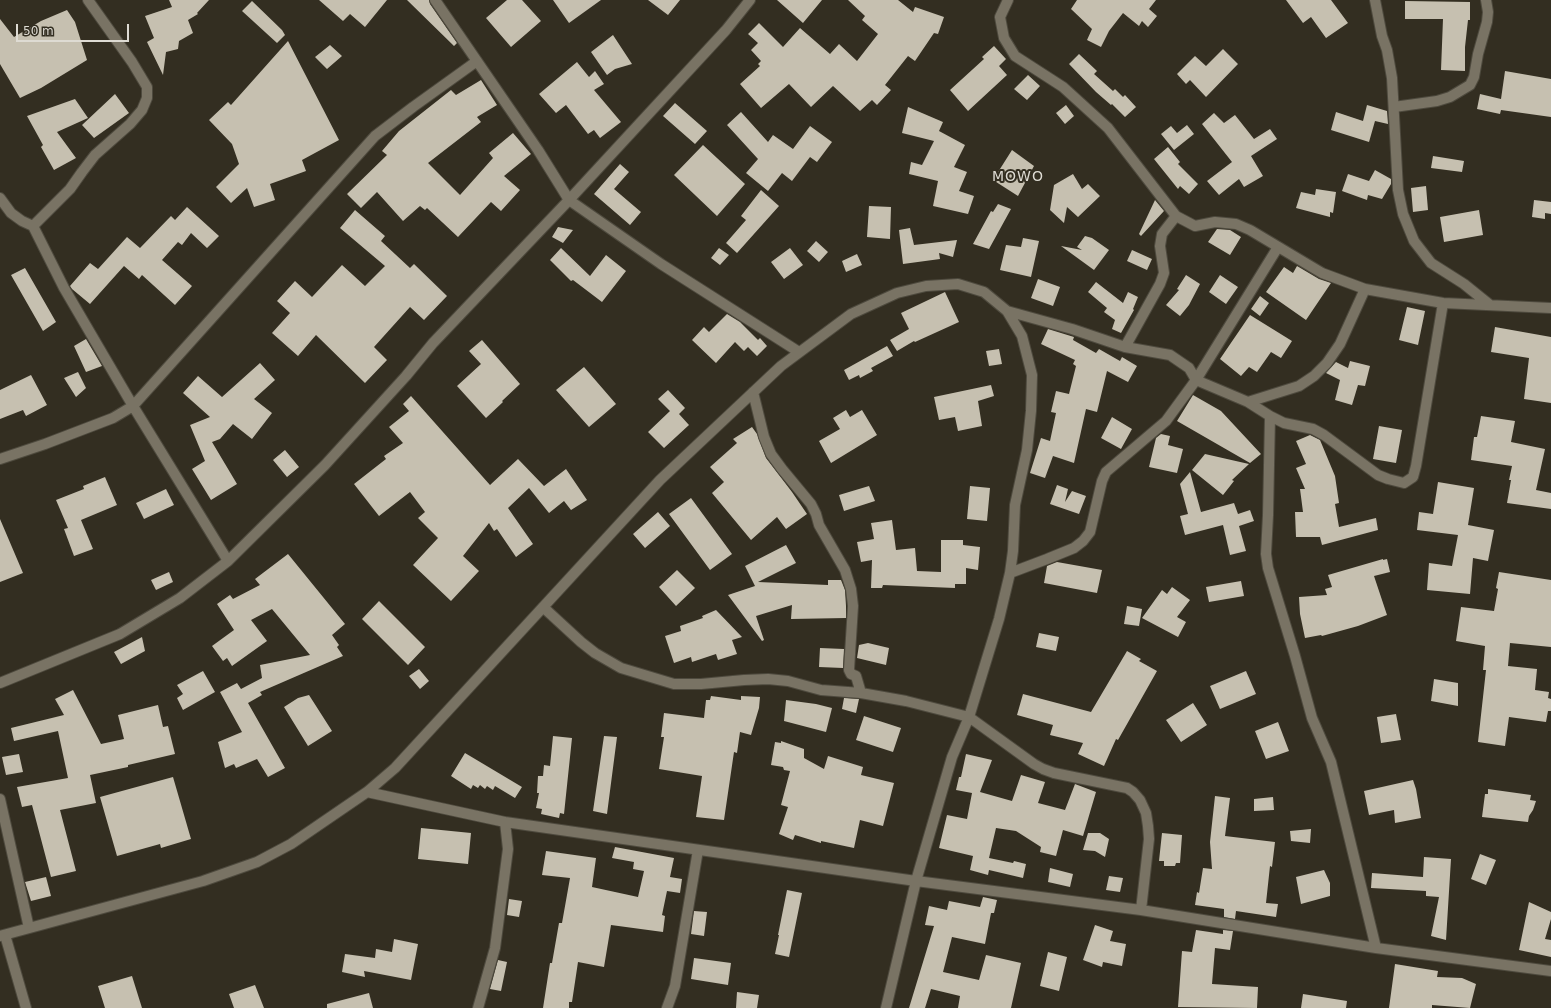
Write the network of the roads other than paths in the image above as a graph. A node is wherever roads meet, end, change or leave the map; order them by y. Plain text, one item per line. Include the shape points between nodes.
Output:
1 (88, 0) edge
2 (435, 0) edge
3 (750, 0) edge
4 (1008, 0) edge
5 (1375, 0) edge
6 (1486, 0) edge
7 (477, 61) junction
8 (1394, 107) junction
9 (0, 198) edge
10 (569, 200) junction
11 (1176, 216) junction
12 (33, 226) junction
13 (1278, 247) junction
14 (1365, 289) junction
15 (1443, 303) junction
16 (1490, 305) junction
17 (1551, 308) edge
18 (1007, 311) junction
19 (1125, 347) junction
20 (799, 352) junction
21 (1196, 380) junction
22 (753, 392) junction
23 (1248, 402) junction
24 (134, 406) junction
25 (1270, 416) junction
26 (0, 459) edge
27 (228, 561) junction
28 (1010, 573) junction
29 (543, 607) junction
30 (0, 683) edge
31 (861, 693) junction
32 (969, 717) junction
33 (367, 792) junction
34 (0, 799) edge
35 (505, 822) junction
36 (698, 850) junction
37 (916, 881) junction
38 (1141, 910) junction
39 (29, 928) junction
40 (3, 936) edge
41 (1376, 948) junction
42 (1551, 972) edge
43 (26, 1008) edge
44 (478, 1008) edge
45 (667, 1008) edge
46 (886, 1008) edge

1 - 12 street via 132,62 147,87 147,98 142,110 130,124 96,155 70,189
2 - 7 street
3 - 10 street via 726,30
4 - 11 street via 1000,17 1004,38 1015,56 1063,87 1108,128
5 - 8 street via 1392,78
6 - 8 street via 1487,22 1470,85 1450,97 1437,101
7 - 10 street
7 - 24 street via 412,107 370,142
8 - 16 street via 1398,190 1403,214 1414,241 1431,263 1464,284
9 - 12 street via 12,213
10 - 20 street via 661,264
10 - 27 street via 433,343 325,465
11 - 13 street via 1195,226 1215,222 1236,224
11 - 19 street via 1162,234 1160,246 1164,273 1160,284
12 - 24 street via 64,288
13 - 14 street via 1322,273
13 - 21 street
14 - 15 street
14 - 23 street via 1340,344 1314,376 1299,386
15 - 16 street
15 - 25 street via 1416,466 1413,477 1404,483 1378,475 1312,429 1284,423
16 - 17 street
18 - 19 street
18 - 20 street via 984,292 958,284 926,286 897,293 851,314
18 - 28 street via 1022,336 1032,375 1027,450 1015,506
19 - 21 street via 1170,355 1190,368
20 - 22 street
21 - 23 street
21 - 28 street via 1166,421 1106,472 1090,532 1083,541 1074,548
22 - 29 street via 660,480
22 - 31 street via 771,454 811,504 819,526 845,570 853,606 848,670 856,676
23 - 25 street
24 - 26 street via 113,418
24 - 27 street
25 - 41 street via 1266,554 1268,568 1312,718 1331,762
27 - 30 street via 174,601 120,634
28 - 32 street
29 - 31 street via 595,653 621,668 674,684 768,679 788,681 821,690
29 - 33 street via 395,768
31 - 32 street
32 - 37 street via 952,757
32 - 38 street via 1043,769 1127,788 1134,792 1146,813 1148,832
33 - 35 street
33 - 39 street via 291,844 257,862 203,881
34 - 39 street
35 - 36 street
35 - 44 street via 508,849 496,948
36 - 37 street
36 - 45 street via 676,980
37 - 38 street
37 - 46 street
38 - 41 street
39 - 40 street
40 - 43 street
41 - 42 street

